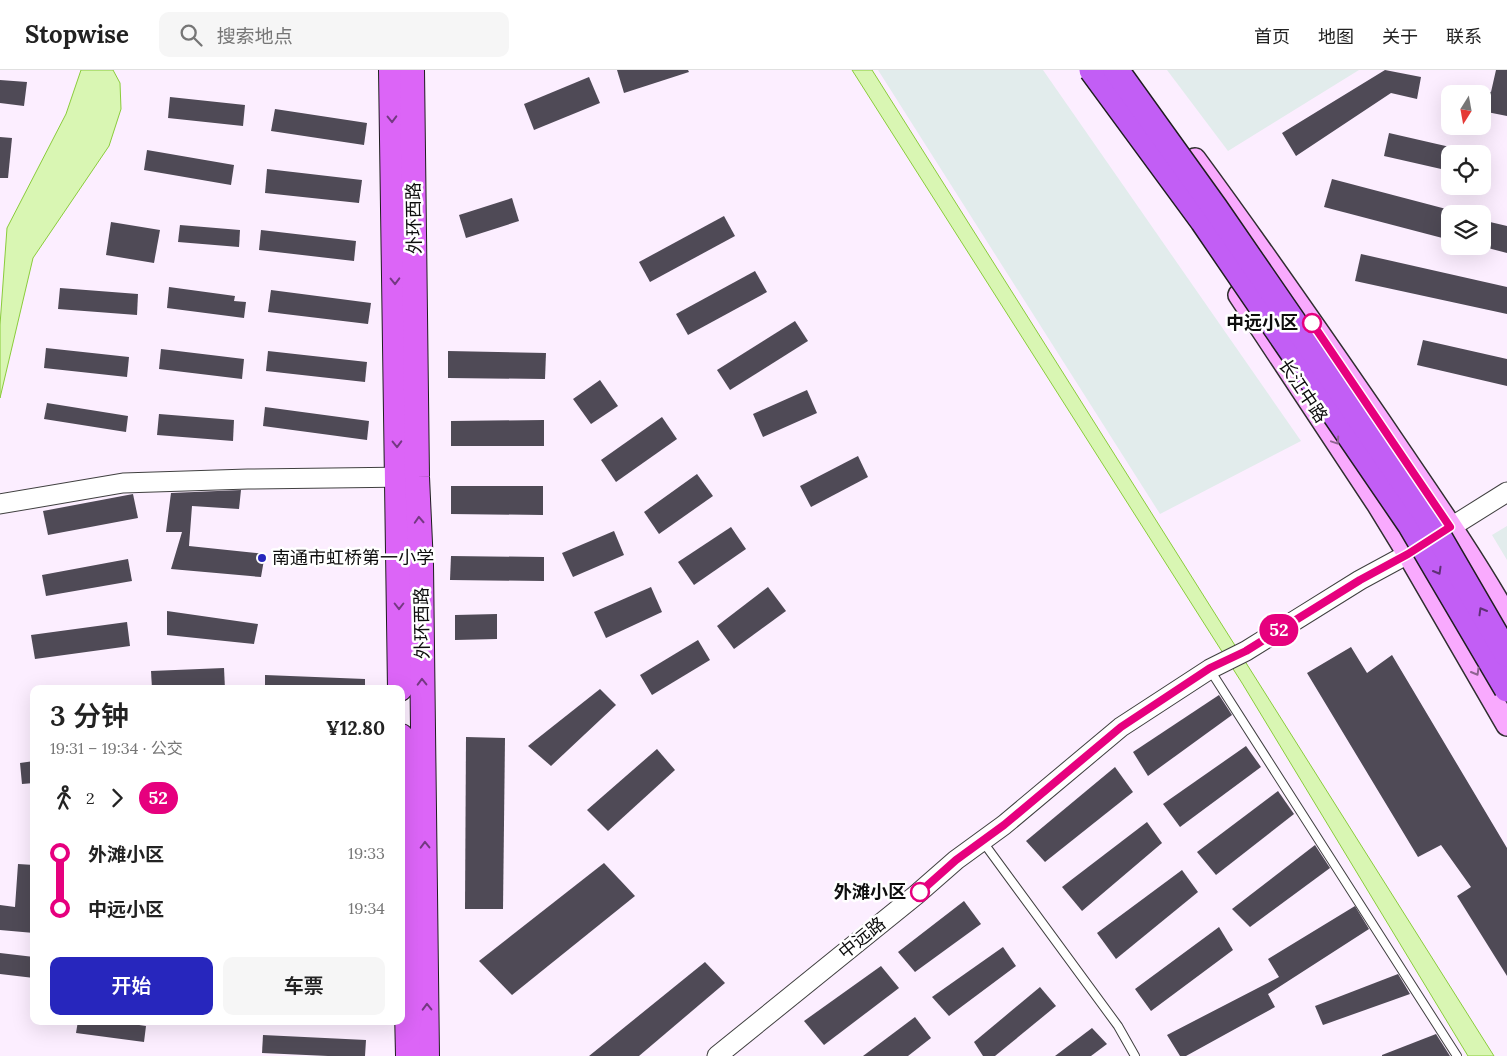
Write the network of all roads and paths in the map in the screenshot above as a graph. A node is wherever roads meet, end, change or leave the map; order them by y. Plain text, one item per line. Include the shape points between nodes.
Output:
1 (391, 70) edge
2 (412, 70) edge
3 (1080, 70) edge
4 (1092, 70) edge
5 (1116, 70) edge
6 (1129, 70) edge
7 (408, 477) junction
8 (1507, 492) edge
9 (0, 504) edge
10 (1450, 527) junction
11 (1408, 554) junction
12 (1507, 617) edge
13 (1507, 654) edge
14 (1215, 666) junction
15 (400, 685) edge
16 (1507, 689) edge
17 (1507, 725) edge
18 (982, 840) junction
19 (405, 919) edge
20 (408, 1056) edge
21 (427, 1056) edge
22 (718, 1056) edge
23 (1135, 1056) edge
24 (1457, 1056) edge

1 -> 7 main road, 外环西路
2 - 7 main road, 外环西路
3 -> 11 main road, 长江中路 via 1193,224
4 -> 16 highway, 长江中路, bridge via 1203,221 1410,524
13 -> 5 highway, 长江中路, bridge via 1425,514
6 - 10 main road via 1312,323
7 - 9 street via 122,483
7 -> 15 main road, 外环西路
21 -> 7 main road, 外环西路 via 421,565
8 - 10 street, 中远路
10 - 11 street, 中远路
10 - 12 main road
11 - 14 street, 中远路 via 1246,651
11 -> 17 main road, 长江中路
14 - 18 street, 中远路 via 1121,727
14 - 24 lane
18 - 22 street, 中远路
18 - 23 lane via 1118,1026
19 - 20 main road

